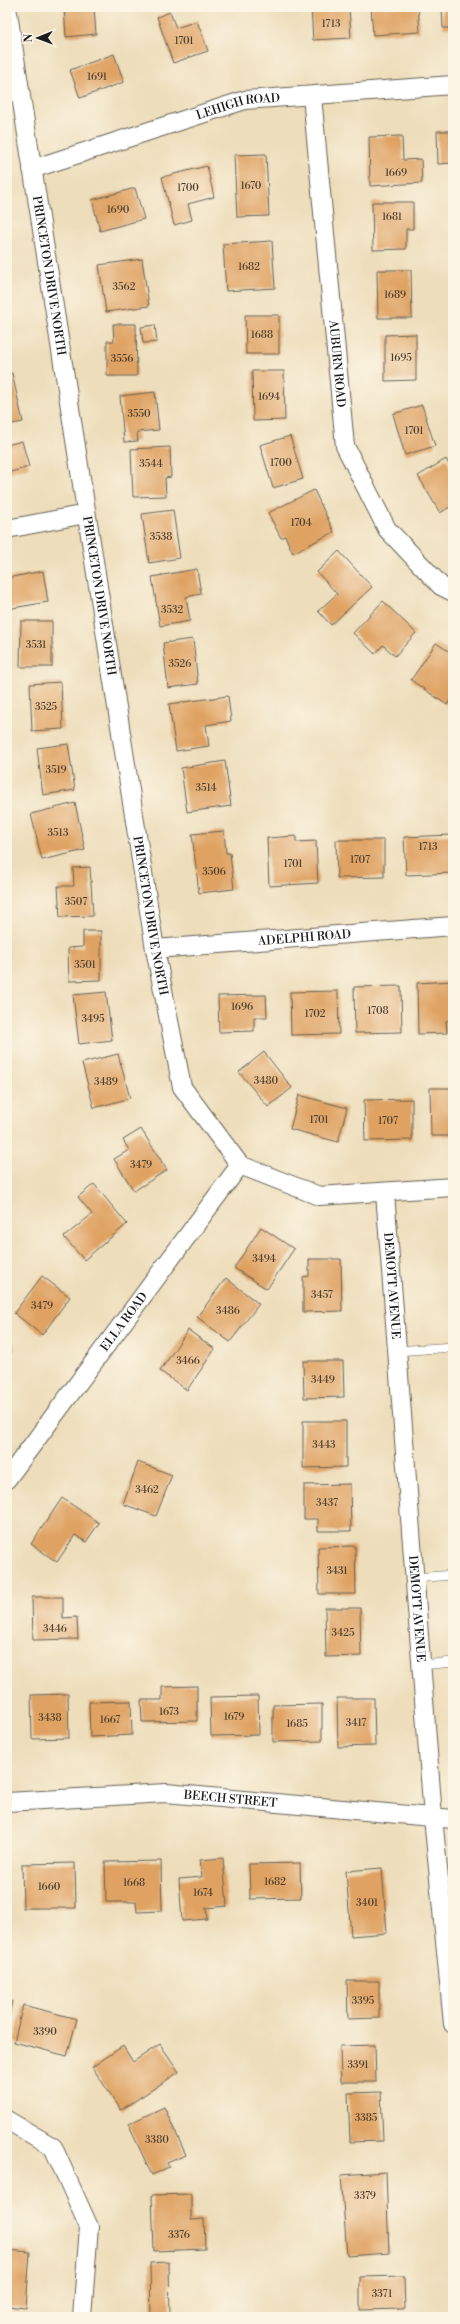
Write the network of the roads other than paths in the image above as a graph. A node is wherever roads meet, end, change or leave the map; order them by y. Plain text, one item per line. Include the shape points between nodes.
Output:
1 (7, 7) edge
2 (453, 85) edge
3 (312, 96) junction
4 (32, 169) junction
5 (86, 514) junction
6 (7, 529) edge
7 (453, 592) edge
8 (453, 926) edge
9 (155, 949) junction
10 (240, 1165) junction
11 (453, 1187) edge
12 (385, 1193) junction
13 (453, 1347) edge
14 (397, 1351) junction
15 (7, 1479) edge
16 (453, 1576) edge
17 (415, 1578) junction
18 (453, 1662) edge
19 (422, 1665) junction
20 (7, 1802) edge
21 (434, 1817) junction
22 (453, 1819) edge
23 (453, 2024) edge
24 (7, 2120) edge
25 (82, 2317) edge

1 - 4 street, PRINCETON DRIVE NORTH
2 - 3 street, LEHIGH ROAD
3 - 4 street, LEHIGH ROAD via 245,100
3 - 7 street, AUBURN ROAD via 345,446 387,530 441,586
4 - 5 street, PRINCETON DRIVE NORTH
5 - 6 street
5 - 9 street, PRINCETON DRIVE NORTH
8 - 9 street, ADELPHI ROAD
9 - 10 street, PRINCETON DRIVE NORTH via 182,1087
10 - 12 street via 319,1196
10 - 15 street, ELLA ROAD
11 - 12 street
12 - 14 street, DEMOTT AVENUE
13 - 14 lane
14 - 17 street, DEMOTT AVENUE
16 - 17 lane
17 - 19 street, DEMOTT AVENUE
18 - 19 lane
19 - 21 street, DEMOTT AVENUE
20 - 21 street, BEECH STREET via 166,1793
21 - 22 street, BEECH STREET
21 - 23 street, DEMOTT AVENUE
24 - 25 street via 53,2147 89,2227

